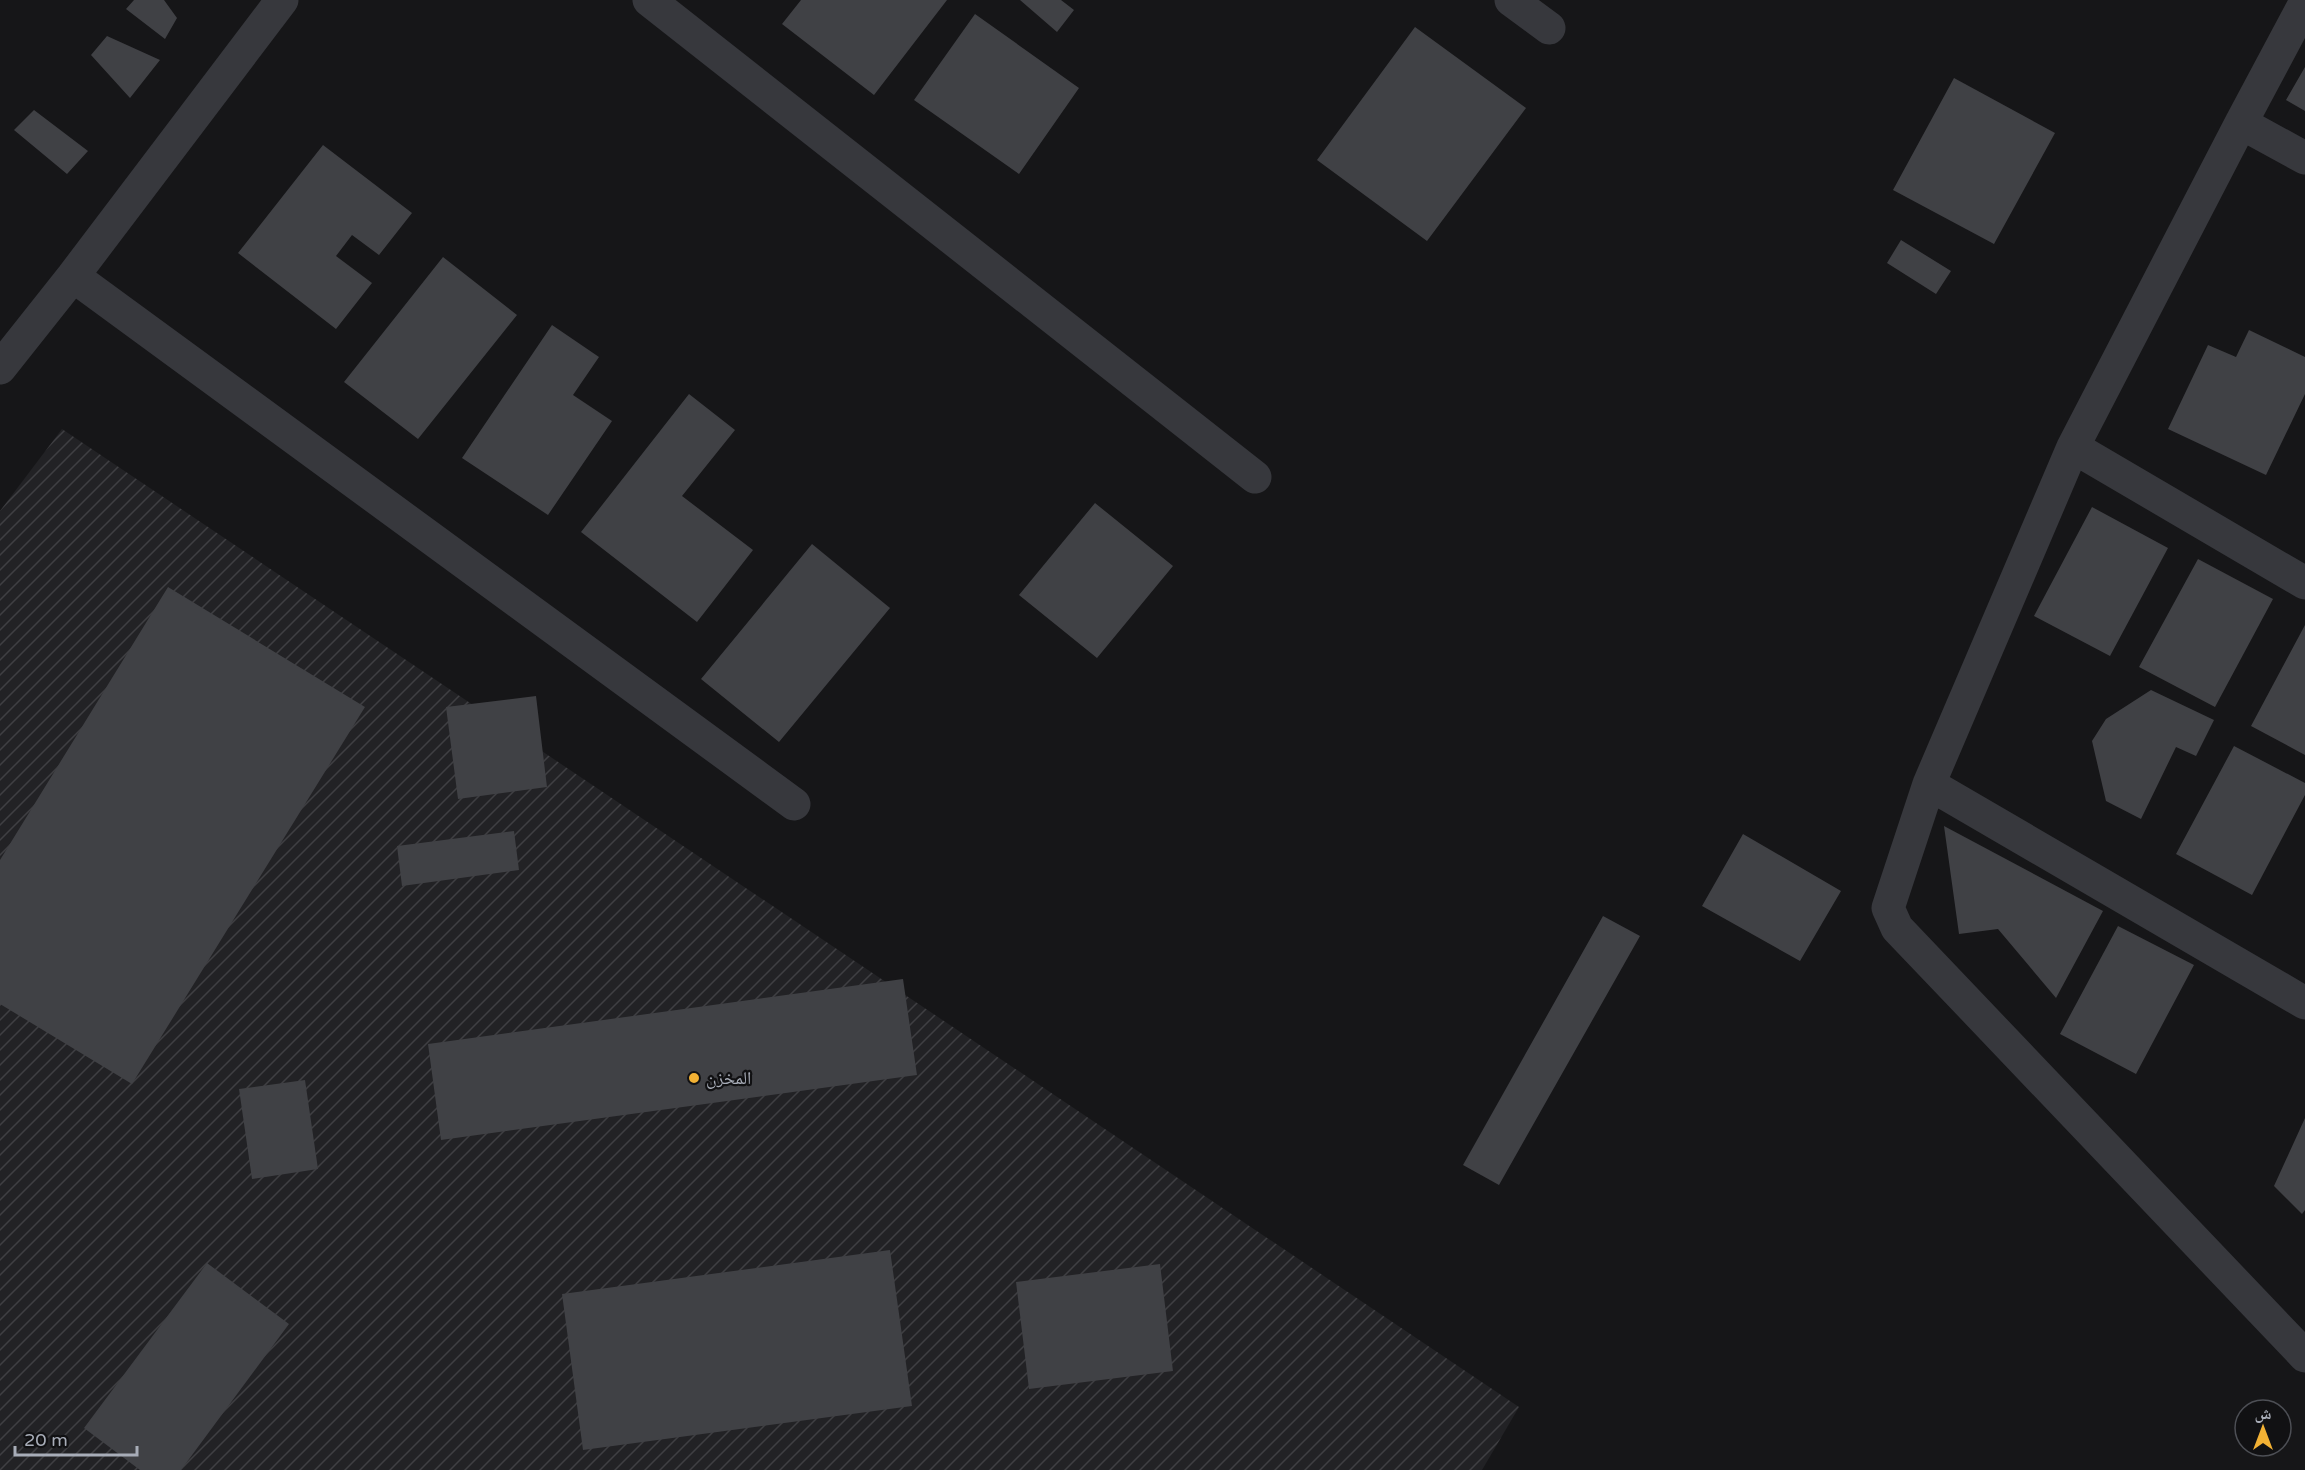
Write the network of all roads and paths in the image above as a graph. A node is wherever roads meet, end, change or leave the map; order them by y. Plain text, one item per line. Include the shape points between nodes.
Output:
1 (282, 0) edge
2 (649, 0) edge
3 (1511, 0) edge
4 (2305, 3) edge
5 (1549, 28) dead end
6 (2241, 123) junction
7 (2305, 158) edge
8 (73, 276) junction
9 (11, 331) edge
10 (0, 368) edge
11 (2073, 447) junction
12 (1255, 477) dead end
13 (2305, 583) edge
14 (1929, 784) junction
15 (794, 804) dead end
16 (2305, 1003) edge
17 (2305, 1356) edge

1 - 8 street
2 - 12 street
3 - 5 street
4 - 6 street
6 - 7 street
6 - 11 street
8 - 9 street
8 - 15 street
9 - 10 street
11 - 13 street
11 - 14 street
14 - 16 street
14 - 17 street via 1890,899 1888,908 1897,928

